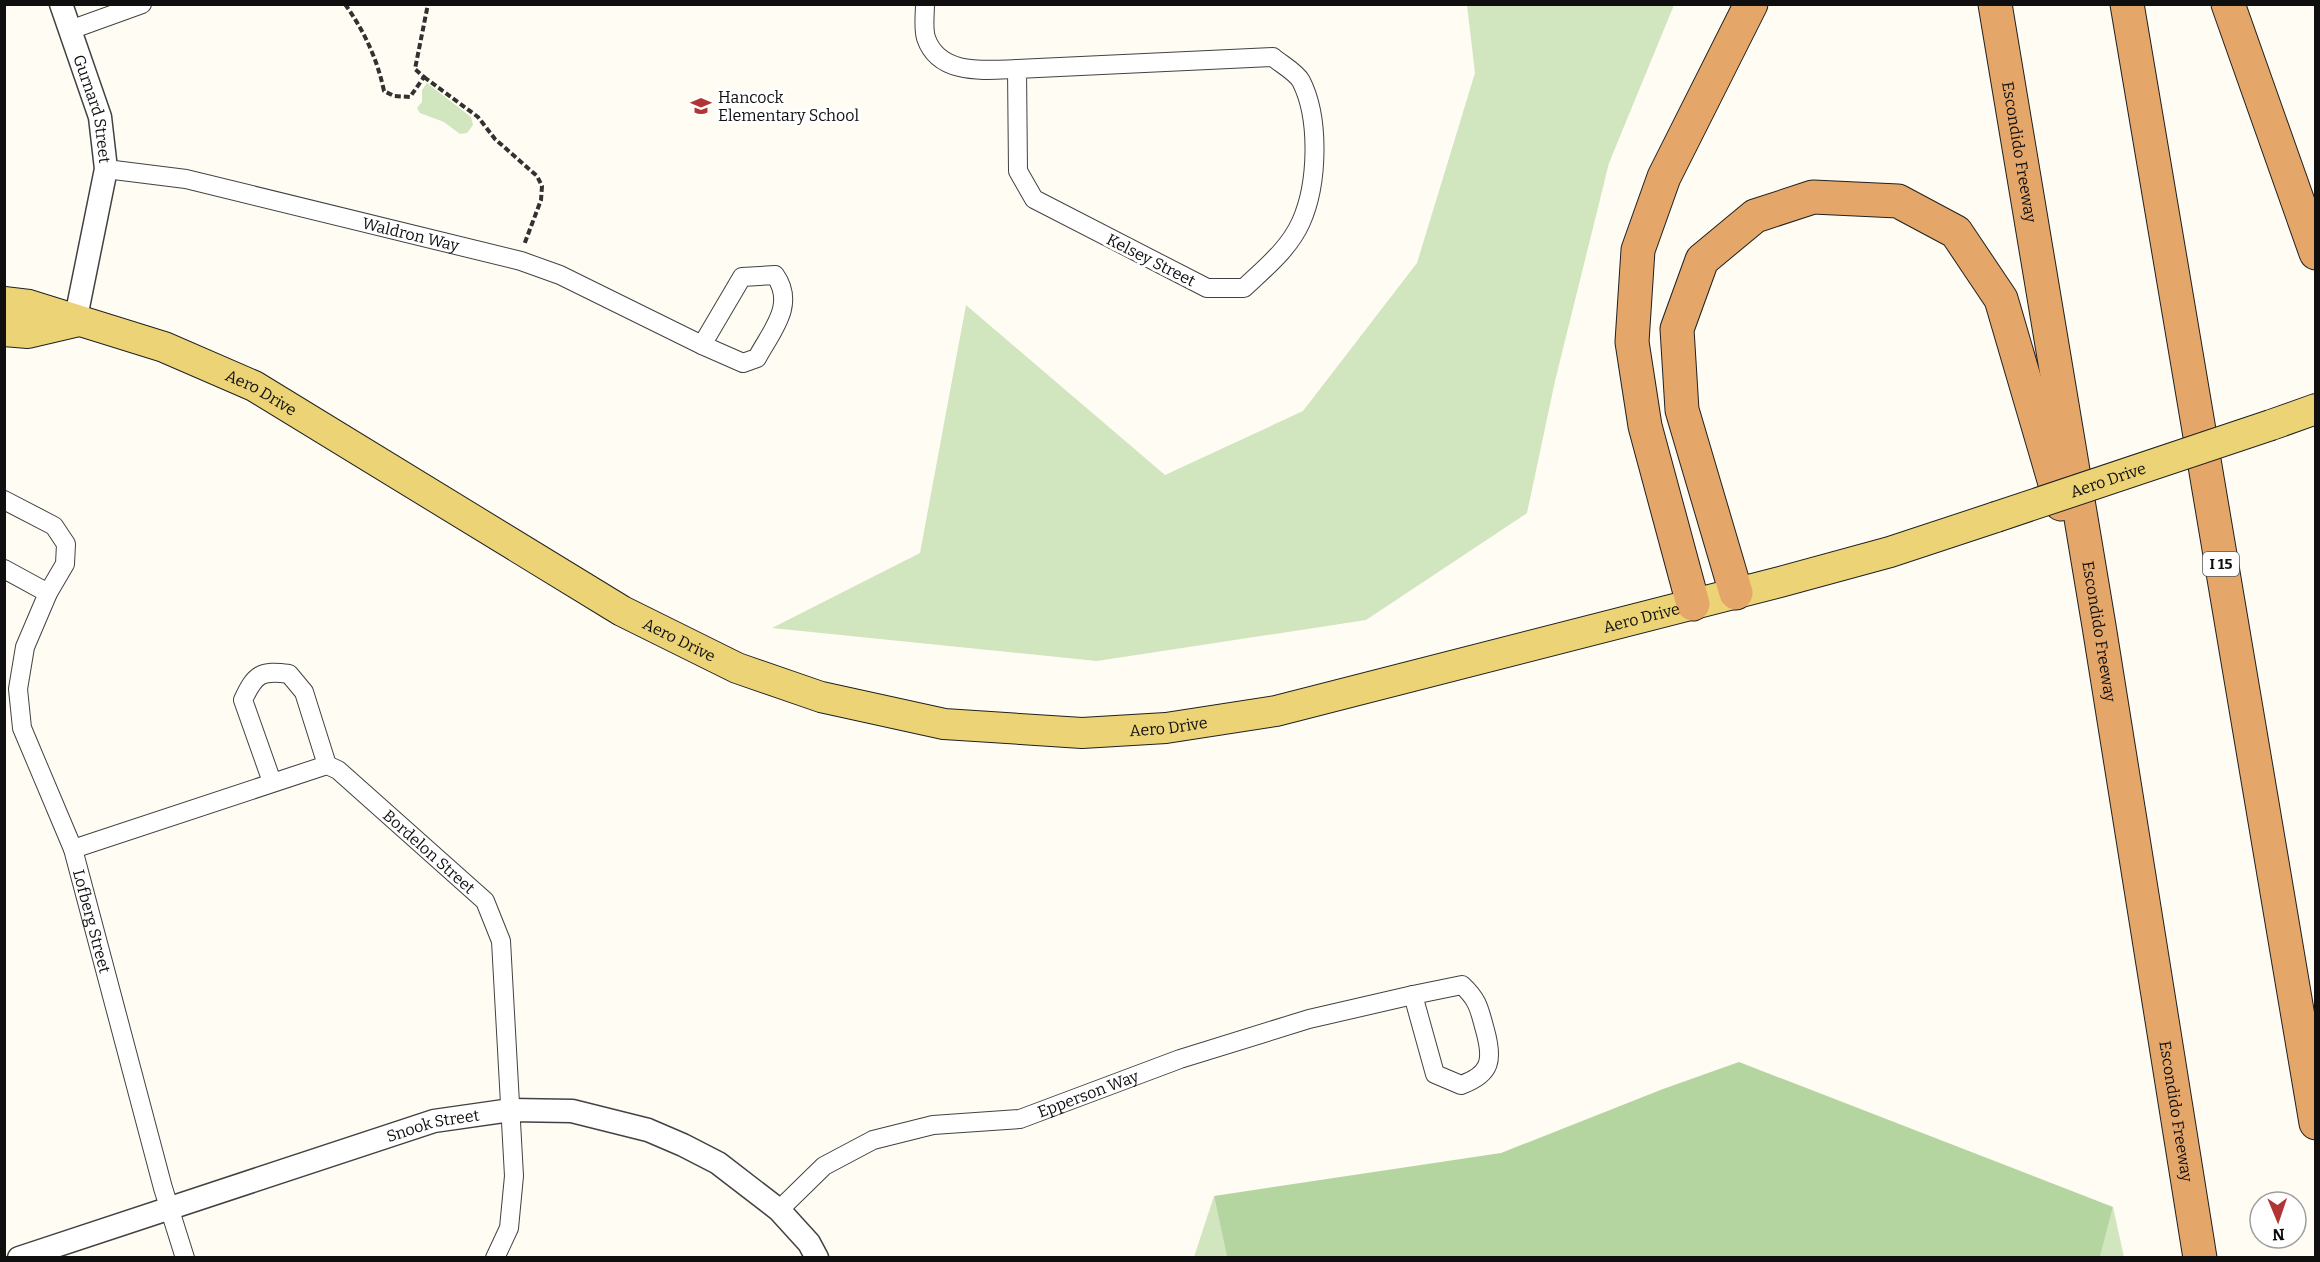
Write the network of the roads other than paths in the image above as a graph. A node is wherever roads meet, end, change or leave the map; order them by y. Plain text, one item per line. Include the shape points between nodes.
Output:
1 (61, 4) edge
2 (142, 4) edge
3 (924, 4) edge
4 (1751, 4) edge
5 (1995, 4) edge
6 (2127, 4) edge
7 (2228, 4) edge
8 (70, 30) junction
9 (1017, 69) junction
10 (106, 169) junction
11 (2316, 253) edge
12 (4, 302) edge
13 (75, 322) junction
14 (4, 331) edge
15 (702, 345) junction
16 (2316, 409) edge
17 (4, 500) edge
18 (4, 569) edge
19 (48, 593) junction
20 (1736, 593) junction
21 (1693, 604) junction
22 (2099, 626) junction
23 (327, 765) junction
24 (272, 782) junction
25 (73, 849) junction
26 (1413, 995) junction
27 (511, 1110) junction
28 (2316, 1124) edge
29 (170, 1210) junction
30 (779, 1210) junction
31 (19, 1257) edge
32 (185, 1257) edge
33 (495, 1257) edge
34 (817, 1257) edge
35 (2200, 1257) edge

1 - 8 street, Gurnard Street
2 - 8 street
3 - 9 street, Kelsey Street via 926,38 941,59 967,70
4 - 21 highway via 1664,177 1638,250 1632,342 1645,426
5 - 22 highway, Escondido Freeway
6 - 28 highway, I 15
7 - 11 highway
8 - 10 street, Gurnard Street via 100,117
9 - 9 street, Kelsey Street via 1273,57 1300,79 1313,118 1314,174 1301,222 1279,256 1244,288 1207,288 1034,199 1018,171
10 - 13 street, Gurnard Street
10 - 15 street, Waldron Way via 186,179 517,260 560,275
12 - 13 main road, Aero Drive via 28,305
13 - 14 main road, Aero Drive via 28,333
13 - 21 main road, Aero Drive via 164,347 254,386 622,611 736,668 822,697 944,724 1082,733 1166,728 1254,714
15 - 15 street, Waldron Way via 743,363 757,358 785,305 784,288 775,275 742,277
16 - 20 main road, Aero Drive, bridge via 1890,552
17 - 19 street, Lofberg Street via 54,526 66,544 65,564
18 - 19 street
19 - 25 street, Lofberg Street via 25,647 18,690 22,728
20 - 21 main road, Aero Drive
20 - 22 highway via 1682,410 1677,329 1702,260 1755,216 1813,197 1898,201 1956,232 2001,299
22 - 35 highway, Escondido Freeway
23 - 24 street
23 - 24 street via 304,692 289,674 268,671 252,681 243,699
23 - 27 street, Bordelon Street via 338,770 485,901 501,941
24 - 25 street
25 - 29 street, Lofberg Street
26 - 26 street, Epperson Way via 1435,1074 1461,1085 1478,1080 1491,1053 1477,999 1462,985
26 - 30 street, Epperson Way via 1309,1019 1180,1059 1020,1119 933,1125 873,1140 824,1166
27 - 29 street, Snook Street via 434,1121
27 - 30 street, Snook Street via 572,1111 648,1130 718,1163
27 - 33 street, Bordelon Street via 514,1176 509,1228
29 - 31 street, Snook Street
29 - 32 street, Lofberg Street
30 - 34 street, Snook Street

